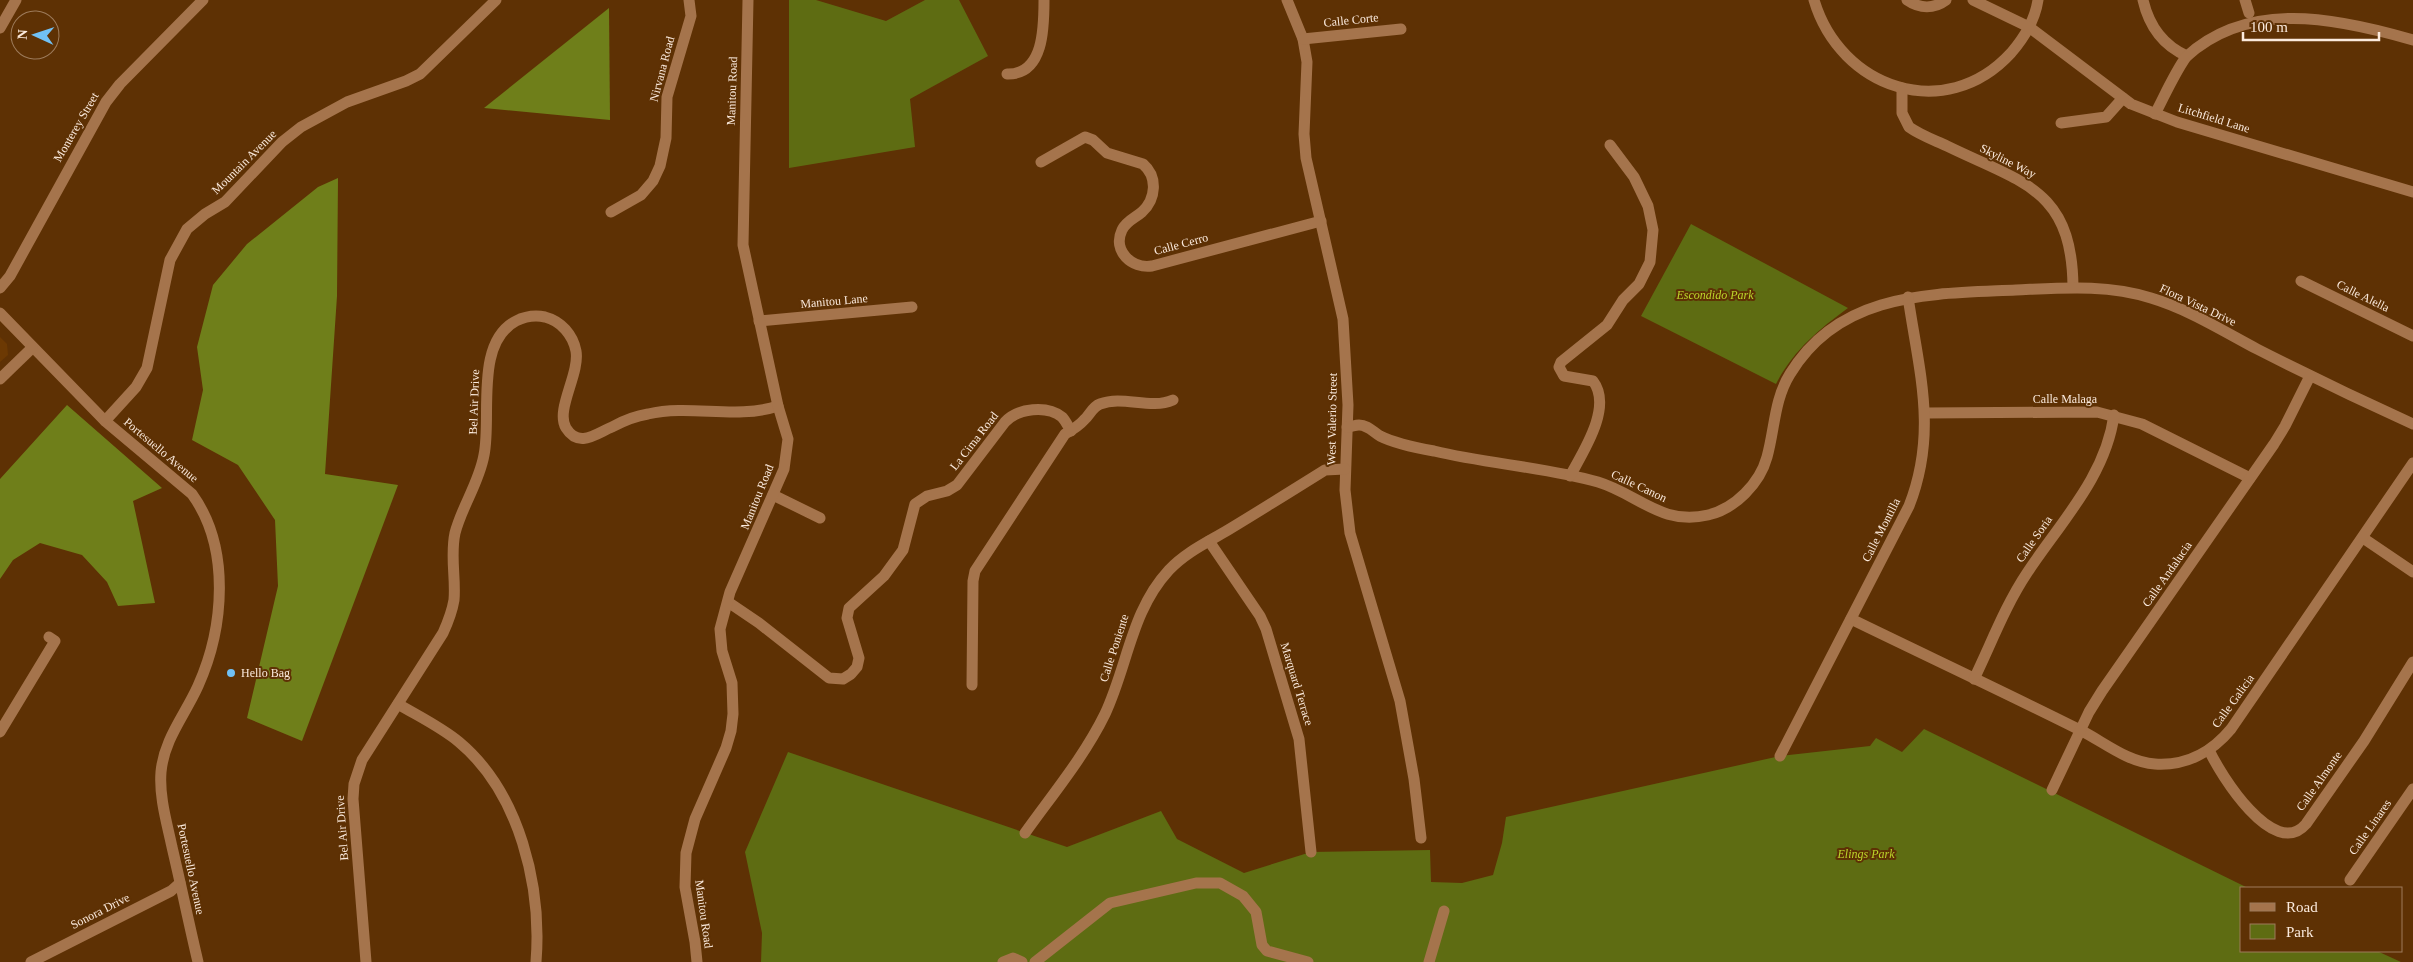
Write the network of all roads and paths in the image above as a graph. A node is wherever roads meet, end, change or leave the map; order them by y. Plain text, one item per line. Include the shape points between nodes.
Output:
1 (16, 0) edge
2 (203, 0) edge
3 (496, 0) edge
4 (689, 0) edge
5 (748, 0) edge
6 (1044, 0) edge
7 (1287, 0) edge
8 (1814, 0) edge
9 (1907, 0) edge
10 (1946, 0) edge
11 (1973, 0) edge
12 (2038, 0) edge
13 (2143, 0) edge
14 (2245, 0) edge
15 (2249, 13) junction
16 (1, 24) edge
17 (2030, 27) junction
18 (1401, 29) dead end
19 (1303, 38) junction
20 (2413, 40) edge
21 (2187, 56) junction
22 (1007, 74) dead end
23 (1902, 88) junction
24 (2123, 98) junction
25 (2155, 114) junction
26 (2061, 123) dead end
27 (1610, 145) dead end
28 (1041, 162) dead end
29 (2413, 192) edge
30 (611, 212) dead end
31 (1321, 221) junction
32 (2301, 281) dead end
33 (2073, 287) junction
34 (0, 288) edge
35 (1908, 297) junction
36 (912, 307) dead end
37 (0, 313) edge
38 (759, 321) junction
39 (1839, 324) joint
40 (2413, 336) edge
41 (32, 348) junction
42 (2310, 376) junction
43 (0, 379) edge
44 (1173, 400) dead end
45 (778, 406) junction
46 (1926, 413) junction
47 (2114, 415) junction
48 (105, 421) junction
49 (2413, 424) edge
50 (1349, 427) junction
51 (1070, 431) junction
52 (2413, 463) edge
53 (1345, 469) junction
54 (1570, 476) junction
55 (2250, 478) junction
56 (773, 495) junction
57 (820, 518) dead end
58 (2363, 538) junction
59 (1209, 541) junction
60 (2413, 572) edge
61 (728, 602) junction
62 (1851, 619) junction
63 (49, 637) dead end
64 (2413, 662) edge
65 (1974, 679) junction
66 (972, 685) dead end
67 (398, 704) junction
68 (2081, 730) junction
69 (0, 732) edge
70 (2209, 750) junction
71 (1780, 756) dead end
72 (2413, 789) edge
73 (2052, 790) dead end
74 (1025, 834) dead end
75 (1421, 838) dead end
76 (1311, 852) dead end
77 (2350, 880) dead end
78 (180, 883) junction
79 (1444, 911) dead end
80 (31, 962) edge
81 (198, 962) edge
82 (366, 962) edge
83 (536, 962) edge
84 (697, 962) edge
85 (1003, 962) edge
86 (1022, 962) edge
87 (1035, 962) edge
88 (1308, 962) edge
89 (1429, 962) edge

1 - 16 street
2 - 34 street, Monterey Street via 106,102 10,276
3 - 48 street, Mountain Avenue via 420,74 347,102 301,127 224,202 187,229 170,260 147,368 136,387
4 - 30 street, Nirvana Road via 691,16 667,98 666,138 660,166 653,182 641,195
5 - 38 street, Manitou Road via 743,244
6 - 22 street via 1042,34 1036,57 1023,70
7 - 19 street, West Valerio Street
8 - 23 street via 1824,27 1844,55 1865,73
9 - 10 street via 1926,7
11 - 17 street, Litchfield Lane
12 - 17 street
13 - 21 street via 2150,24 2158,35 2175,51
14 - 15 street
15 - 20 street via 2274,8 2304,10
15 - 21 street via 2215,29
17 - 23 street via 2005,59 1975,79 1934,90
17 - 24 street, Litchfield Lane
18 - 19 street, Calle Corte
19 - 31 street, West Valerio Street via 1307,62 1306,156
21 - 25 street
23 - 33 street, Skyline Way via 1902,113 1909,127 2028,185 2048,202 2067,232 2073,262
24 - 25 street, Litchfield Lane
24 - 26 street via 2106,117
25 - 29 street, Litchfield Lane
27 - 54 street via 1634,177 1648,206 1653,230 1652,246 1648,268 1639,284 1623,300 1607,325 1559,367 1564,376 1593,381 1600,393 1596,422
28 - 31 street, Calle Cerro via 1084,138 1094,140 1107,153 1147,168 1154,180 1152,196 1143,211 1126,224 1120,240 1121,250 1127,259 1142,267
31 - 50 street, West Valerio Street via 1343,319
32 - 40 street, Calle Alella
33 - 35 street, Flora Vista Drive
33 - 42 street, Flora Vista Drive via 2128,292 2168,304
35 - 39 street, Flora Vista Drive via 1872,307
35 - 46 street, Calle Montilla
36 - 38 street, Manitou Lane
37 - 41 street, Portesuello Avenue
38 - 45 street, Manitou Road
39 - 54 street, Calle Canon via 1809,349 1789,375 1776,405 1762,468 1742,496 1727,507 1695,517 1670,516 1605,485
41 - 43 street
41 - 48 street, Portesuello Avenue
42 - 49 street, Flora Vista Drive
42 - 55 street, Calle Andalucia via 2285,426
44 - 51 street via 1158,404 1099,404
45 - 56 street, Manitou Road via 788,436 787,454
45 - 67 street, Bel Air Drive via 744,413 671,410 629,420 591,438 580,438 570,433 563,418 576,365 572,339 561,325 546,317 528,317 512,323 496,344 488,372 486,445 479,474 454,537 454,601 450,618
46 - 47 street, Calle Malaga via 2080,410
46 - 62 street, Calle Montilla via 1924,451 1914,493
47 - 55 street, Calle Malaga via 2142,424
47 - 65 street, Calle Soria via 2102,462 2026,574
48 - 78 street, Portesuello Avenue via 192,494 208,521 216,547 219,598 212,646 198,687 168,740 161,773 164,807
50 - 53 street, West Valerio Street
50 - 54 street, Calle Canon via 1371,428 1380,436 1433,451
51 - 61 street, La Cima Road via 1062,417 1052,412 1037,410 1013,415 957,485 918,501 912,509 904,550 884,576 849,608 847,618 859,658 857,668 847,677 833,679 821,673 759,622
51 - 66 street via 975,571
52 - 58 street, Calle Galicia
53 - 59 street, Calle Poniente via 1325,470
53 - 75 street, West Valerio Street via 1350,532 1400,701
55 - 68 street, Calle Andalucia via 2102,691
56 - 57 street
56 - 61 street, Manitou Road
58 - 60 street
58 - 70 street, Calle Galicia via 2231,729
59 - 74 street, Calle Poniente via 1169,570 1150,596 1138,618 1122,672 1104,715
59 - 76 street, Marquard Terrace via 1266,629 1299,739
61 - 84 street, Manitou Road via 722,618 720,640 732,683 734,714 726,748 695,820 686,862 685,887
62 - 65 street, Calle Galicia
62 - 71 street, Calle Montilla
63 - 69 street via 55,641
64 - 70 street, Calle Almonte via 2364,741 2306,824 2295,832 2276,830 2250,809 2226,782
65 - 68 street, Calle Galicia
67 - 82 street, Bel Air Drive via 362,760 354,784
67 - 83 street via 472,754 515,824 535,892
68 - 70 street, Calle Galicia via 2131,758 2154,764 2177,763
68 - 73 street, Calle Andalucia
72 - 77 street, Calle Linares
78 - 80 street, Sonora Drive
78 - 81 street, Portesuello Avenue
79 - 89 street
85 - 86 street via 1013,958
87 - 88 street via 1110,903 1196,883 1220,883 1243,896 1256,912 1262,945 1267,951

